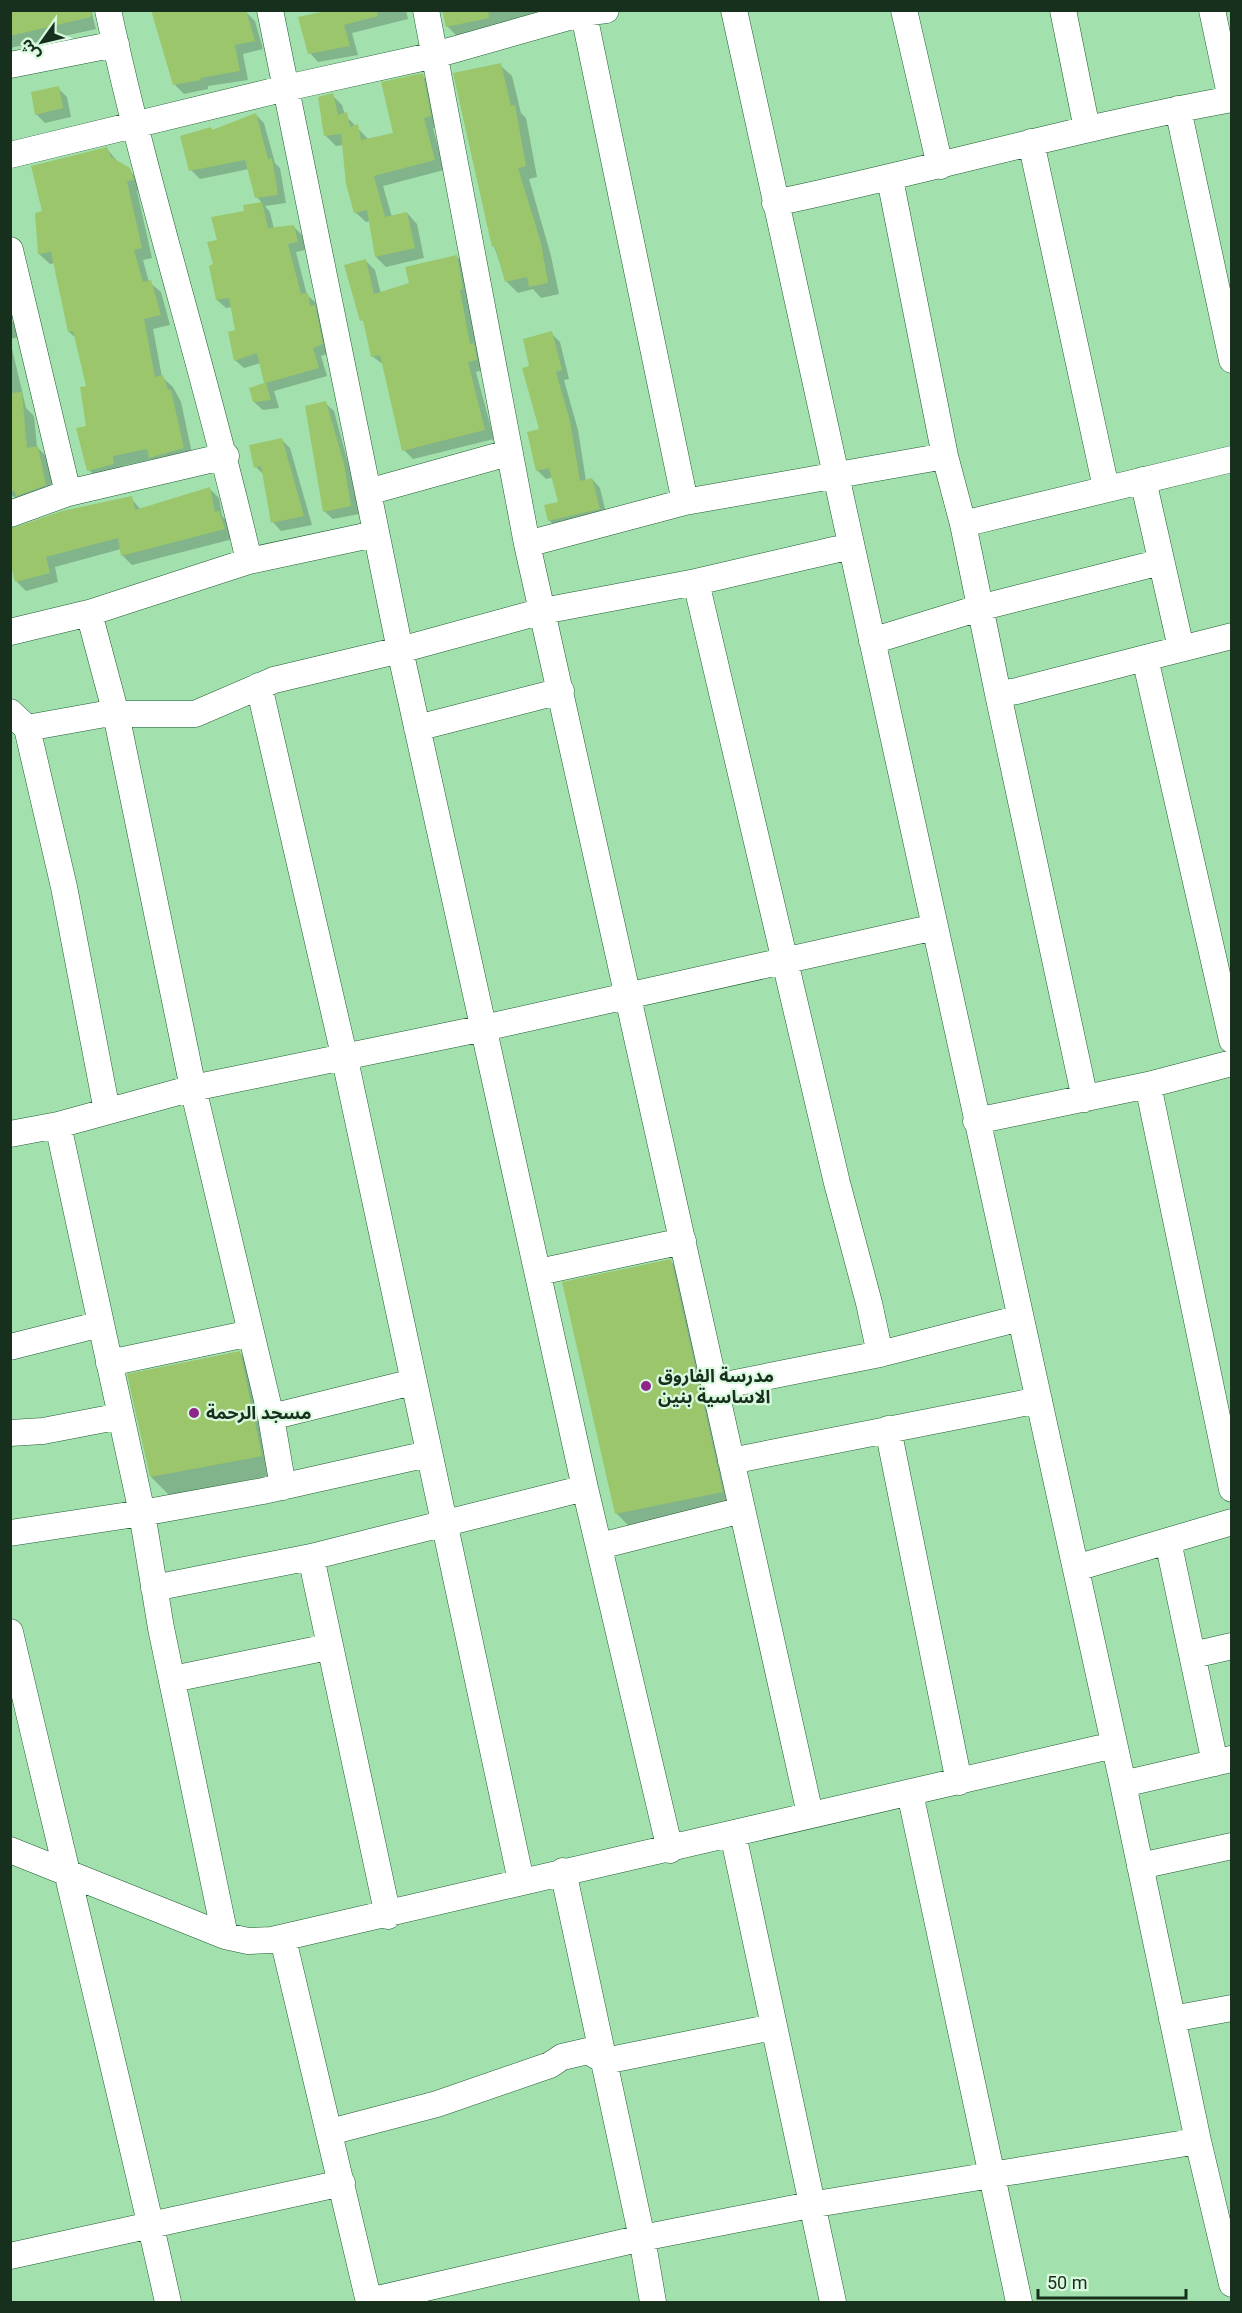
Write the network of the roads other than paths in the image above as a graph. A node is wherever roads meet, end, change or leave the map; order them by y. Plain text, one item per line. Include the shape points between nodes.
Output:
1 (108, 10) edge
2 (270, 10) edge
3 (426, 10) edge
4 (734, 10) edge
5 (904, 10) edge
6 (1063, 10) edge
7 (1212, 10) edge
8 (591, 11) edge
9 (116, 44) junction
10 (435, 55) junction
11 (10, 65) edge
12 (286, 88) junction
13 (1231, 99) edge
14 (1178, 109) junction
15 (135, 124) junction
16 (1087, 129) junction
17 (1031, 142) junction
18 (10, 155) edge
19 (940, 166) junction
20 (890, 179) junction
21 (775, 203) junction
22 (10, 250) edge
23 (1232, 360) edge
24 (508, 453) junction
25 (226, 456) junction
26 (945, 456) junction
27 (1232, 459) edge
28 (835, 476) junction
29 (1143, 480) junction
30 (1106, 488) junction
31 (368, 492) junction
32 (68, 493) junction
33 (685, 502) junction
34 (10, 514) edge
35 (963, 524) junction
36 (375, 534) junction
37 (527, 544) junction
38 (851, 546) junction
39 (249, 561) junction
40 (1161, 562) junction
41 (696, 582) junction
42 (979, 608) junction
43 (543, 611) junction
44 (89, 613) junction
45 (10, 632) edge
46 (1232, 636) edge
47 (872, 641) junction
48 (1181, 648) junction
49 (400, 650) junction
50 (1145, 658) junction
51 (259, 686) junction
52 (561, 691) junction
53 (998, 694) junction
54 (116, 714) junction
55 (19, 720) edge
56 (417, 728) junction
57 (935, 927) junction
58 (785, 960) junction
59 (627, 997) junction
60 (484, 1028) junction
61 (1232, 1040) edge
62 (344, 1055) junction
63 (1232, 1063) edge
64 (1148, 1085) junction
65 (193, 1088) junction
66 (1085, 1099) junction
67 (107, 1111) junction
68 (976, 1121) junction
69 (58, 1125) junction
70 (10, 1134) edge
71 (682, 1241) junction
72 (539, 1272) junction
73 (1020, 1318) junction
74 (101, 1324) junction
75 (252, 1333) junction
76 (10, 1347) edge
77 (880, 1354) junction
78 (109, 1363) junction
79 (413, 1382) junction
80 (715, 1386) junction
81 (1039, 1400) junction
82 (121, 1416) junction
83 (272, 1417) junction
84 (888, 1429) junction
85 (10, 1433) edge
86 (428, 1454) junction
87 (731, 1461) junction
88 (283, 1487) junction
89 (585, 1488) junction
90 (1232, 1489) edge
91 (742, 1510) junction
92 (142, 1513) junction
93 (1232, 1522) edge
94 (443, 1524) junction
95 (10, 1533) edge
96 (1168, 1540) junction
97 (600, 1546) junction
98 (310, 1557) junction
99 (1076, 1568) junction
100 (153, 1588) junction
101 (10, 1632) edge
102 (1232, 1646) edge
103 (328, 1647) junction
104 (1192, 1655) junction
105 (173, 1679) junction
106 (1114, 1745) junction
107 (1223, 1761) edge
108 (959, 1782) junction
109 (1123, 1784) junction
110 (910, 1793) junction
111 (810, 1814) junction
112 (733, 1834) junction
113 (1232, 1846) edge
114 (10, 1850) edge
115 (670, 1850) junction
116 (1140, 1866) junction
117 (563, 1871) junction
118 (68, 1873) junction
119 (521, 1881) junction
120 (388, 1916) junction
121 (225, 1936) junction
122 (283, 1939) junction
123 (1232, 2008) edge
124 (1172, 2019) junction
125 (773, 2027) junction
126 (605, 2061) junction
127 (330, 2132) junction
128 (1198, 2141) junction
129 (992, 2177) junction
130 (342, 2183) junction
131 (810, 2205) junction
132 (151, 2226) junction
133 (642, 2238) junction
134 (10, 2256) edge
135 (1232, 2284) edge
136 (168, 2302) edge
137 (369, 2302) edge
138 (653, 2302) edge
139 (833, 2302) edge
140 (1019, 2302) edge

1 - 9 street
2 - 12 street
3 - 10 street
4 - 21 street
5 - 19 street
6 - 16 street
7 - 13 street
8 - 10 street
8 - 33 street
9 - 11 street
9 - 15 street
10 - 12 street
10 - 24 street
12 - 15 street
12 - 31 street
13 - 14 street
14 - 16 street
14 - 23 street
15 - 18 street
15 - 25 street
16 - 17 street
17 - 19 street
17 - 30 street
19 - 20 street
20 - 21 street
20 - 26 street
21 - 28 street
22 - 32 street
24 - 31 street
24 - 37 street
25 - 32 street
25 - 39 street
26 - 28 street
26 - 35 street
27 - 29 street
28 - 33 street
28 - 38 street
29 - 30 street
29 - 40 street
30 - 35 street
31 - 36 street
32 - 34 street
33 - 37 street
35 - 42 street
36 - 39 street
36 - 49 street
37 - 43 street
38 - 41 street
38 - 47 street
39 - 44 street
40 - 42 street
40 - 48 street
41 - 43 street
41 - 58 street
42 - 47 street
42 - 53 street
43 - 49 street
43 - 52 street
44 - 45 street
44 - 54 street
46 - 48 street
47 - 57 street
48 - 50 street
49 - 51 street
49 - 56 street
50 - 53 street
50 - 61 street
51 - 54 street via 195,714
51 - 62 street
52 - 56 street
52 - 59 street
53 - 66 street
54 - 55 street
54 - 65 street
55 - 67 street via 64,887
56 - 60 street
57 - 58 street
57 - 68 street
58 - 59 street
58 - 77 street
59 - 60 street
59 - 71 street
60 - 62 street
60 - 72 street
62 - 65 street
62 - 79 street
63 - 64 street
64 - 66 street
64 - 90 street
65 - 67 street
65 - 75 street
66 - 68 street
67 - 69 street
68 - 73 street
69 - 70 street
69 - 74 street
71 - 72 street
71 - 80 street
72 - 89 street
73 - 77 street
73 - 81 street
74 - 76 street
74 - 78 street
75 - 78 street
75 - 83 street
77 - 80 street
78 - 82 street
79 - 83 street
79 - 86 street
80 - 87 street
81 - 84 street
81 - 99 street
82 - 85 street via 43,1431
82 - 92 street
83 - 88 street
84 - 87 street
84 - 108 street
86 - 88 street
86 - 94 street
87 - 91 street
88 - 92 street
89 - 94 street
89 - 97 street
91 - 97 street
91 - 111 street
92 - 95 street
92 - 100 street
93 - 96 street
94 - 98 street
94 - 119 street
96 - 99 street
96 - 104 street
97 - 115 street
98 - 100 street
98 - 103 street
99 - 106 street
100 - 105 street
101 - 118 street
102 - 104 street
103 - 105 street
103 - 120 street
104 - 107 street
105 - 121 street
106 - 108 street
106 - 109 street
107 - 109 street
108 - 110 street
109 - 116 street
110 - 111 street
110 - 129 street
111 - 112 street
112 - 115 street
112 - 125 street
113 - 116 street
114 - 118 street
115 - 117 street
116 - 124 street
117 - 119 street
117 - 126 street
118 - 121 street
118 - 132 street
119 - 120 street
120 - 122 street
121 - 122 street via 248,1941
122 - 127 street
123 - 124 street
124 - 128 street
125 - 126 street
125 - 131 street
126 - 127 street via 588,2051 562,2057 550,2066 436,2104
126 - 133 street
127 - 130 street
128 - 129 street
128 - 135 street
129 - 131 street
129 - 140 street
130 - 132 street
130 - 137 street
131 - 133 street
131 - 139 street
132 - 134 street
132 - 136 street
133 - 137 street
133 - 138 street

